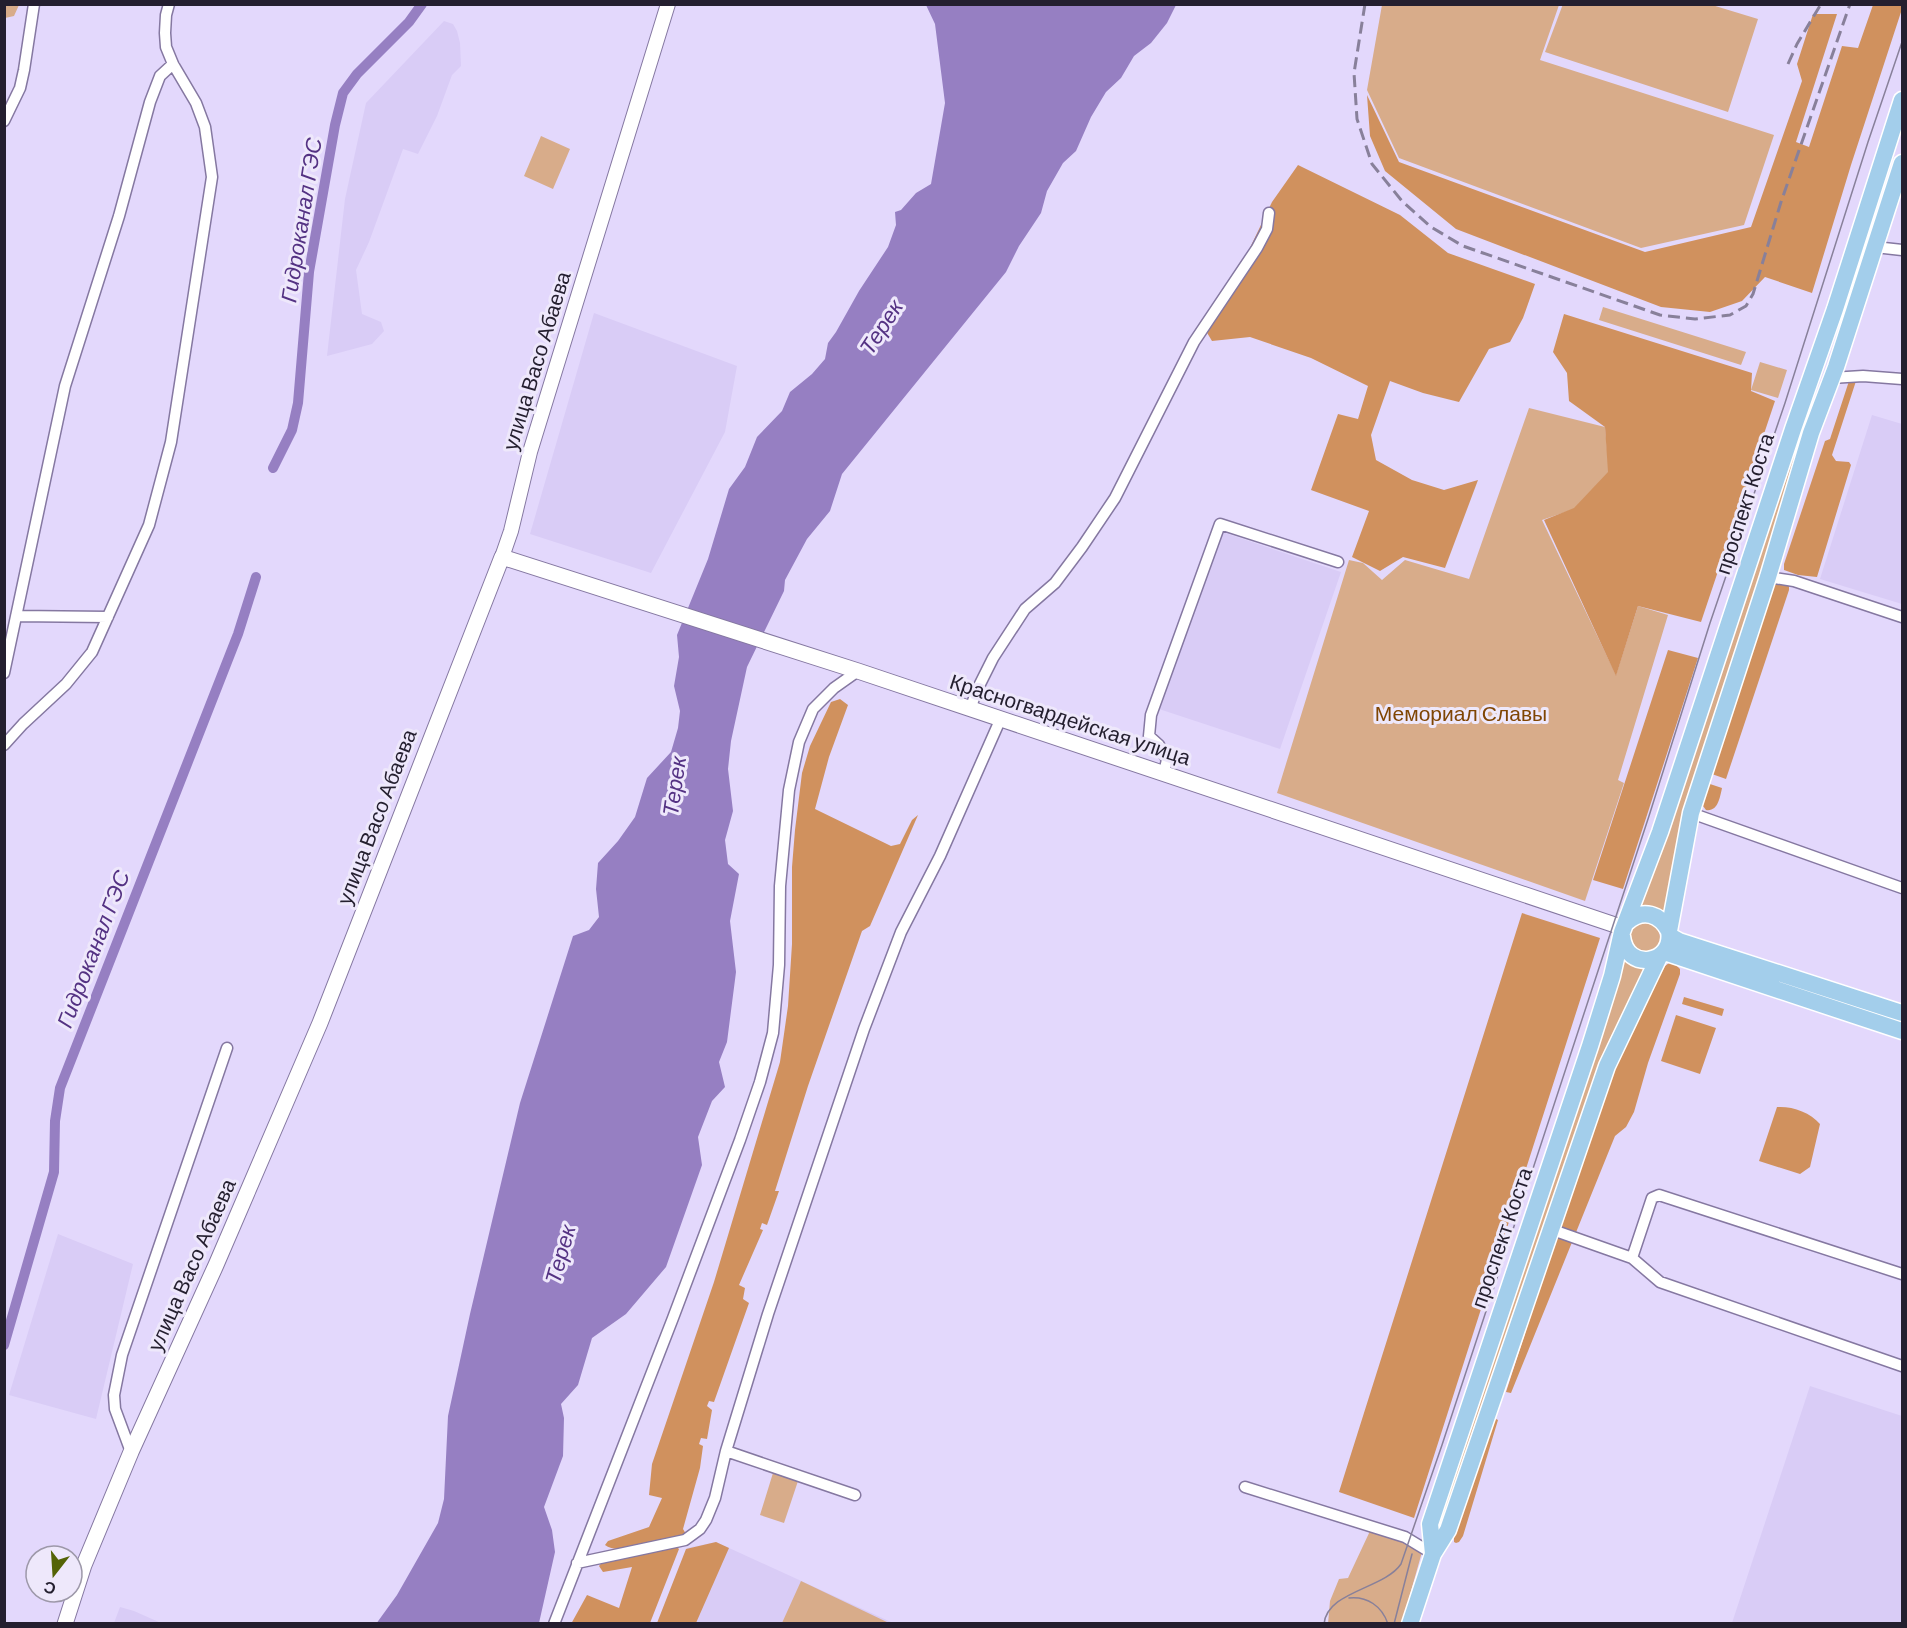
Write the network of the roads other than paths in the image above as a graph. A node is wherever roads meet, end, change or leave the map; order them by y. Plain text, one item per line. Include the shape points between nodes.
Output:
1 (34, 4) edge
2 (169, 4) edge
3 (668, 4) edge
4 (173, 64) junction
5 (1902, 100) edge
6 (4, 121) edge
7 (1902, 163) edge
8 (1269, 213) dead end
9 (1875, 247) junction
10 (1902, 250) edge
11 (1831, 378) junction
12 (1902, 379) edge
13 (1805, 394) junction
14 (1823, 400) junction
15 (502, 557) junction
16 (1338, 562) dead end
17 (1768, 577) junction
18 (16, 616) junction
19 (108, 617) junction
20 (1902, 617) edge
21 (858, 671) junction
22 (4, 673) edge
23 (970, 709) junction
24 (1001, 718) junction
25 (4, 746) edge
26 (1164, 772) junction
27 (1691, 813) junction
28 (1902, 888) edge
29 (1624, 928) junction
30 (1669, 933) junction
31 (1661, 954) junction
32 (1902, 1013) edge
33 (1902, 1031) edge
34 (227, 1048) dead end
35 (1550, 1229) junction
36 (1632, 1258) junction
37 (1902, 1274) edge
38 (1902, 1366) edge
39 (726, 1451) junction
40 (131, 1452) junction
41 (1245, 1487) dead end
42 (855, 1495) dead end
43 (1433, 1554) junction
44 (577, 1563) junction
45 (65, 1623) edge
46 (554, 1623) edge
47 (1410, 1623) edge

1 - 6 street via 20,88
2 - 4 street via 165,33
3 - 15 street, улица Васо Абаева via 530,452
4 - 18 street via 160,76 150,102 65,386
4 - 19 street via 205,127 212,177 171,441 148,525
5 - 13 main road, проспект Коста
7 - 9 main road, проспект Коста
8 - 23 street via 1267,229 1257,248 1194,342 1115,498 1055,583 1025,609 993,658
9 - 10 street
9 - 11 main road, проспект Коста
11 - 12 street
11 - 14 main road, проспект Коста
13 - 14 main road
13 - 29 main road, проспект Коста
14 - 17 main road, проспект Коста
15 - 21 main road, Красногвардейская улица
15 - 40 main road, улица Васо Абаева via 320,1023
16 - 26 street via 1220,524 1151,715 1149,736 1167,760
17 - 20 street via 1794,581
17 - 27 main road, проспект Коста
18 - 19 street
18 - 22 street
19 - 25 street via 92,652
21 - 23 main road, Красногвардейская улица
21 - 44 street via 813,709 799,742 789,789 780,886 773,1033 760,1082
23 - 24 main road, Красногвардейская улица
24 - 26 main road, Красногвардейская улица
24 - 39 street via 940,856 901,932 864,1029
26 - 29 main road, Красногвардейская улица
27 - 28 street
27 - 30 main road, проспект Коста
29 - 30 main road via 1638,915 1651,914 1662,920
29 - 31 main road via 1626,950 1637,959 1652,960
29 - 43 main road, проспект Коста via 1590,1046 1430,1524
30 - 31 main road, проспект Коста
30 - 32 main road
31 - 33 main road
31 - 35 main road, проспект Коста via 1607,1066
34 - 40 street via 122,1355 115,1409
35 - 36 street
35 - 43 main road, проспект Коста via 1448,1530
36 - 37 street via 1652,1198 1659,1195
36 - 38 street via 1660,1282
39 - 42 street
39 - 44 street via 715,1498 706,1520 694,1535
40 - 45 main road, улица Васо Абаева via 84,1565
41 - 43 street via 1405,1537
43 - 47 main road, проспект Коста
44 - 46 street

